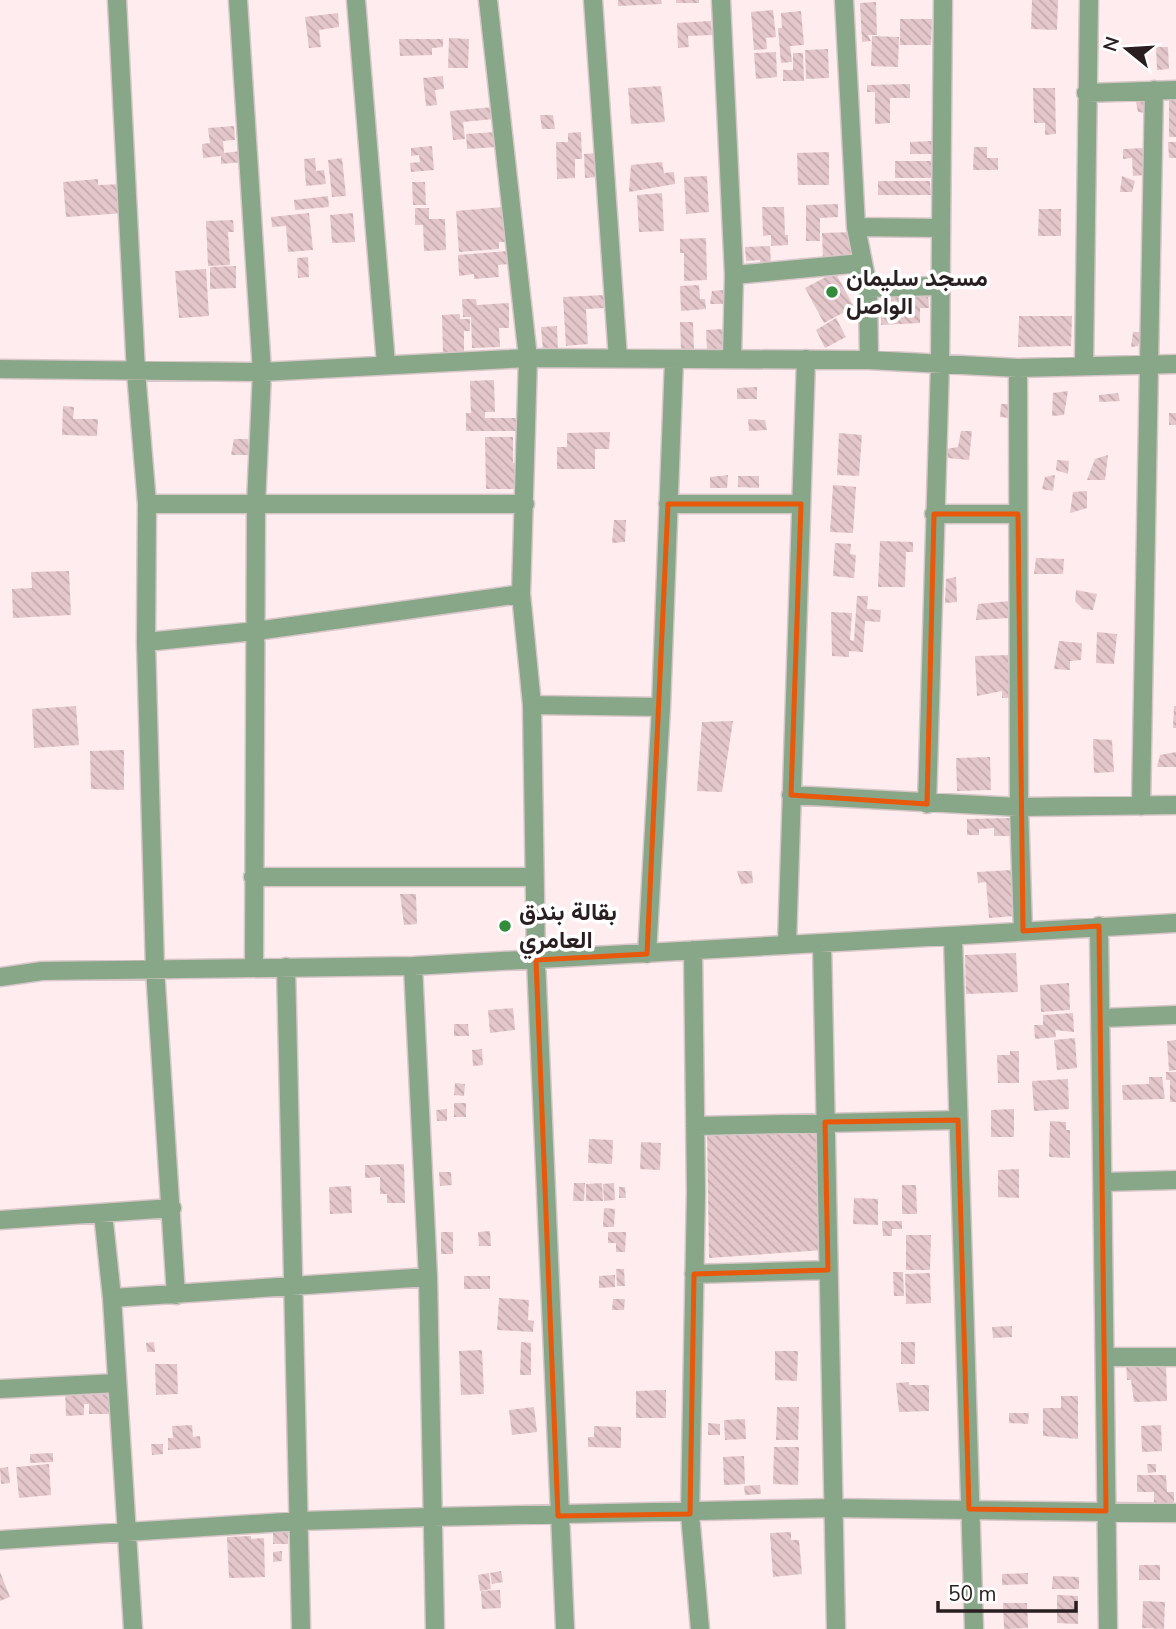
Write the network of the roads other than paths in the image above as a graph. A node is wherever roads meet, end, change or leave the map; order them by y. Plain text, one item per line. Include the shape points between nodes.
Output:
1 (117, 0) edge
2 (239, 0) edge
3 (356, 0) edge
4 (488, 0) edge
5 (593, 0) edge
6 (721, 0) edge
7 (844, 0) edge
8 (943, 0) edge
9 (1089, 0) edge
10 (1154, 90) junction
11 (1176, 90) edge
12 (1086, 93) junction
13 (856, 227) junction
14 (940, 228) junction
15 (862, 263) junction
16 (734, 275) junction
17 (939, 286) junction
18 (868, 288) junction
19 (528, 358) junction
20 (732, 358) junction
21 (618, 359) junction
22 (806, 359) junction
23 (674, 360) junction
24 (869, 360) junction
25 (940, 364) junction
26 (1176, 364) edge
27 (386, 365) junction
28 (1084, 365) junction
29 (1148, 365) junction
30 (1018, 368) junction
31 (0, 369) edge
32 (136, 372) junction
33 (262, 372) junction
34 (147, 503) junction
35 (256, 504) junction
36 (525, 504) junction
37 (667, 504) junction
38 (801, 504) junction
39 (934, 514) junction
40 (1018, 514) junction
41 (521, 594) junction
42 (256, 631) junction
43 (146, 642) junction
44 (532, 705) junction
45 (661, 708) junction
46 (792, 796) junction
47 (928, 804) junction
48 (1176, 805) edge
49 (1142, 806) junction
50 (1019, 807) junction
51 (253, 877) junction
52 (533, 877) junction
53 (1176, 923) edge
54 (1099, 926) junction
55 (1023, 931) junction
56 (953, 937) junction
57 (822, 943) junction
58 (787, 944) junction
59 (693, 950) junction
60 (647, 954) junction
61 (536, 960) junction
62 (413, 966) junction
63 (254, 967) junction
64 (286, 967) junction
65 (155, 969) junction
66 (0, 977) edge
67 (1176, 1015) edge
68 (1102, 1018) junction
69 (958, 1120) junction
70 (825, 1122) junction
71 (695, 1126) junction
72 (1176, 1180) edge
73 (1104, 1182) junction
74 (172, 1208) junction
75 (103, 1213) junction
76 (0, 1220) edge
77 (828, 1270) junction
78 (694, 1274) junction
79 (428, 1278) junction
80 (293, 1288) junction
81 (176, 1295) junction
82 (112, 1297) junction
83 (1106, 1357) junction
84 (1176, 1357) edge
85 (117, 1382) junction
86 (0, 1390) edge
87 (832, 1508) junction
88 (969, 1509) junction
89 (1106, 1511) junction
90 (1176, 1513) edge
91 (690, 1514) junction
92 (431, 1517) junction
93 (558, 1517) junction
94 (300, 1521) junction
95 (126, 1530) junction
96 (0, 1540) edge
97 (133, 1629) edge
98 (301, 1629) edge
99 (435, 1629) edge
100 (565, 1629) edge
101 (700, 1629) edge
102 (836, 1629) edge
103 (974, 1629) edge
104 (1108, 1629) edge

1 - 32 street
2 - 33 street
3 - 27 street
4 - 19 street
5 - 21 street
6 - 16 street
7 - 13 street
8 - 14 street
9 - 12 street
10 - 11 street
10 - 12 street
10 - 29 street
12 - 28 street
13 - 14 street
13 - 15 street
14 - 17 street
15 - 16 street
15 - 18 street
16 - 20 street
17 - 18 street
17 - 25 street
18 - 24 street
19 - 21 street
19 - 27 street
19 - 36 street
20 - 22 street
20 - 23 street
21 - 23 street
22 - 24 street
22 - 38 street
23 - 37 street
24 - 25 street
25 - 30 street
25 - 39 street
26 - 29 street
27 - 33 street
28 - 29 street
28 - 30 street
29 - 49 street
30 - 40 street
31 - 32 street
32 - 33 street
32 - 34 street
33 - 35 street
34 - 35 street
34 - 43 street
35 - 36 street
35 - 42 street
36 - 41 street
37 - 38 street
37 - 45 street
38 - 46 street
39 - 40 street
39 - 47 street
40 - 50 street
41 - 42 street
41 - 44 street
42 - 43 street
42 - 51 street
43 - 65 street
44 - 45 street
44 - 52 street
45 - 60 street
46 - 47 street
46 - 58 street
47 - 50 street
48 - 49 street
49 - 50 street
50 - 55 street
51 - 52 street
51 - 63 street
52 - 61 street
53 - 54 street
54 - 55 street
54 - 68 street
55 - 56 street
56 - 57 street
56 - 69 street
57 - 58 street
57 - 70 street
58 - 59 street
59 - 60 street
59 - 71 street
60 - 61 street
61 - 62 street
61 - 93 street
62 - 64 street
62 - 79 street
63 - 64 street
63 - 65 street
64 - 80 street
65 - 66 street via 42,971
65 - 74 street
67 - 68 street
68 - 73 street
69 - 70 street
69 - 88 street
70 - 71 street
70 - 77 street
71 - 78 street
72 - 73 street
73 - 83 street
74 - 75 street
74 - 81 street
75 - 76 street
75 - 82 street
77 - 78 street
77 - 87 street
78 - 91 street
79 - 80 street
79 - 92 street
80 - 81 street
80 - 94 street
81 - 82 street
82 - 85 street
83 - 84 street
83 - 89 street
85 - 86 street
85 - 95 street
87 - 88 street
87 - 91 street
87 - 102 street
88 - 89 street
88 - 103 street
89 - 90 street
89 - 104 street
91 - 93 street
91 - 101 street
92 - 93 street
92 - 94 street
92 - 99 street
93 - 100 street
94 - 95 street
94 - 98 street
95 - 96 street
95 - 97 street

